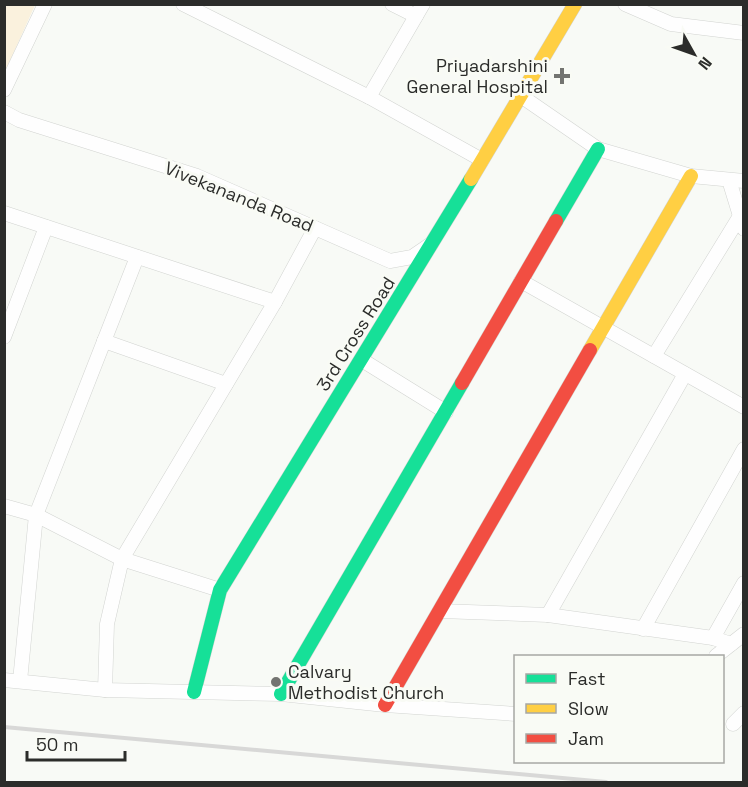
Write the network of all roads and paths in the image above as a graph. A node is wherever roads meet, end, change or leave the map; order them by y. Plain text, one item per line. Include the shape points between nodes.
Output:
1 (45, 4) edge
2 (183, 4) edge
3 (392, 4) edge
4 (575, 4) edge
5 (625, 4) edge
6 (419, 10) edge
7 (744, 33) edge
8 (4, 90) edge
9 (521, 96) junction
10 (369, 97) junction
11 (4, 112) edge
12 (598, 149) junction
13 (482, 160) junction
14 (691, 176) junction
15 (736, 180) edge
16 (4, 213) edge
17 (742, 223) edge
18 (46, 227) junction
19 (315, 228) junction
20 (435, 241) junction
21 (137, 257) junction
22 (521, 281) junction
23 (275, 302) junction
24 (603, 328) junction
25 (4, 337) edge
26 (104, 341) junction
27 (654, 357) junction
28 (362, 360) junction
29 (685, 374) junction
30 (226, 384) junction
31 (744, 407) edge
32 (446, 412) junction
33 (744, 449) edge
34 (4, 506) edge
35 (36, 515) junction
36 (122, 559) junction
37 (744, 583) edge
38 (220, 590) junction
39 (440, 611) junction
40 (548, 615) junction
41 (643, 629) junction
42 (744, 634) edge
43 (713, 638) junction
44 (731, 644) junction
45 (718, 655) edge
46 (4, 680) edge
47 (20, 681) junction
48 (105, 690) junction
49 (194, 692) junction
50 (281, 694) junction
51 (385, 705) junction
52 (514, 714) edge
53 (744, 714) edge
54 (738, 724) edge

1 - 8 street
2 - 10 street
3 - 6 street
4 - 9 street, 3rd Cross Road
5 - 7 street via 670,24
6 - 10 street
9 - 12 street
9 - 13 street, 3rd Cross Road
10 - 13 street
11 - 19 street, Vivekananda Road via 197,176
12 - 14 street
12 - 22 street
13 - 20 street, 3rd Cross Road
14 - 15 street
14 - 24 street
15 - 17 street
16 - 18 street
17 - 27 street
18 - 21 street
18 - 25 street
19 - 20 street, Vivekananda Road via 390,261 412,257
19 - 23 street
20 - 28 street, 3rd Cross Road
21 - 23 street
21 - 26 street
22 - 24 street
22 - 32 street
23 - 30 street
24 - 27 street
24 - 39 street
26 - 30 street
26 - 35 street
27 - 29 street
28 - 32 street
28 - 38 street, 3rd Cross Road
29 - 31 street
29 - 40 street
30 - 36 street
32 - 50 street
33 - 41 street
34 - 35 street
35 - 36 street
35 - 47 street
36 - 38 street
36 - 48 street via 107,624
37 - 43 street
38 - 49 street, 3rd Cross Road
39 - 40 street
39 - 51 street
40 - 41 street
41 - 43 street
42 - 44 street
43 - 44 street
44 - 45 street
46 - 47 street
47 - 48 street
48 - 49 street
49 - 50 street
50 - 51 street
51 - 52 street
53 - 54 street

